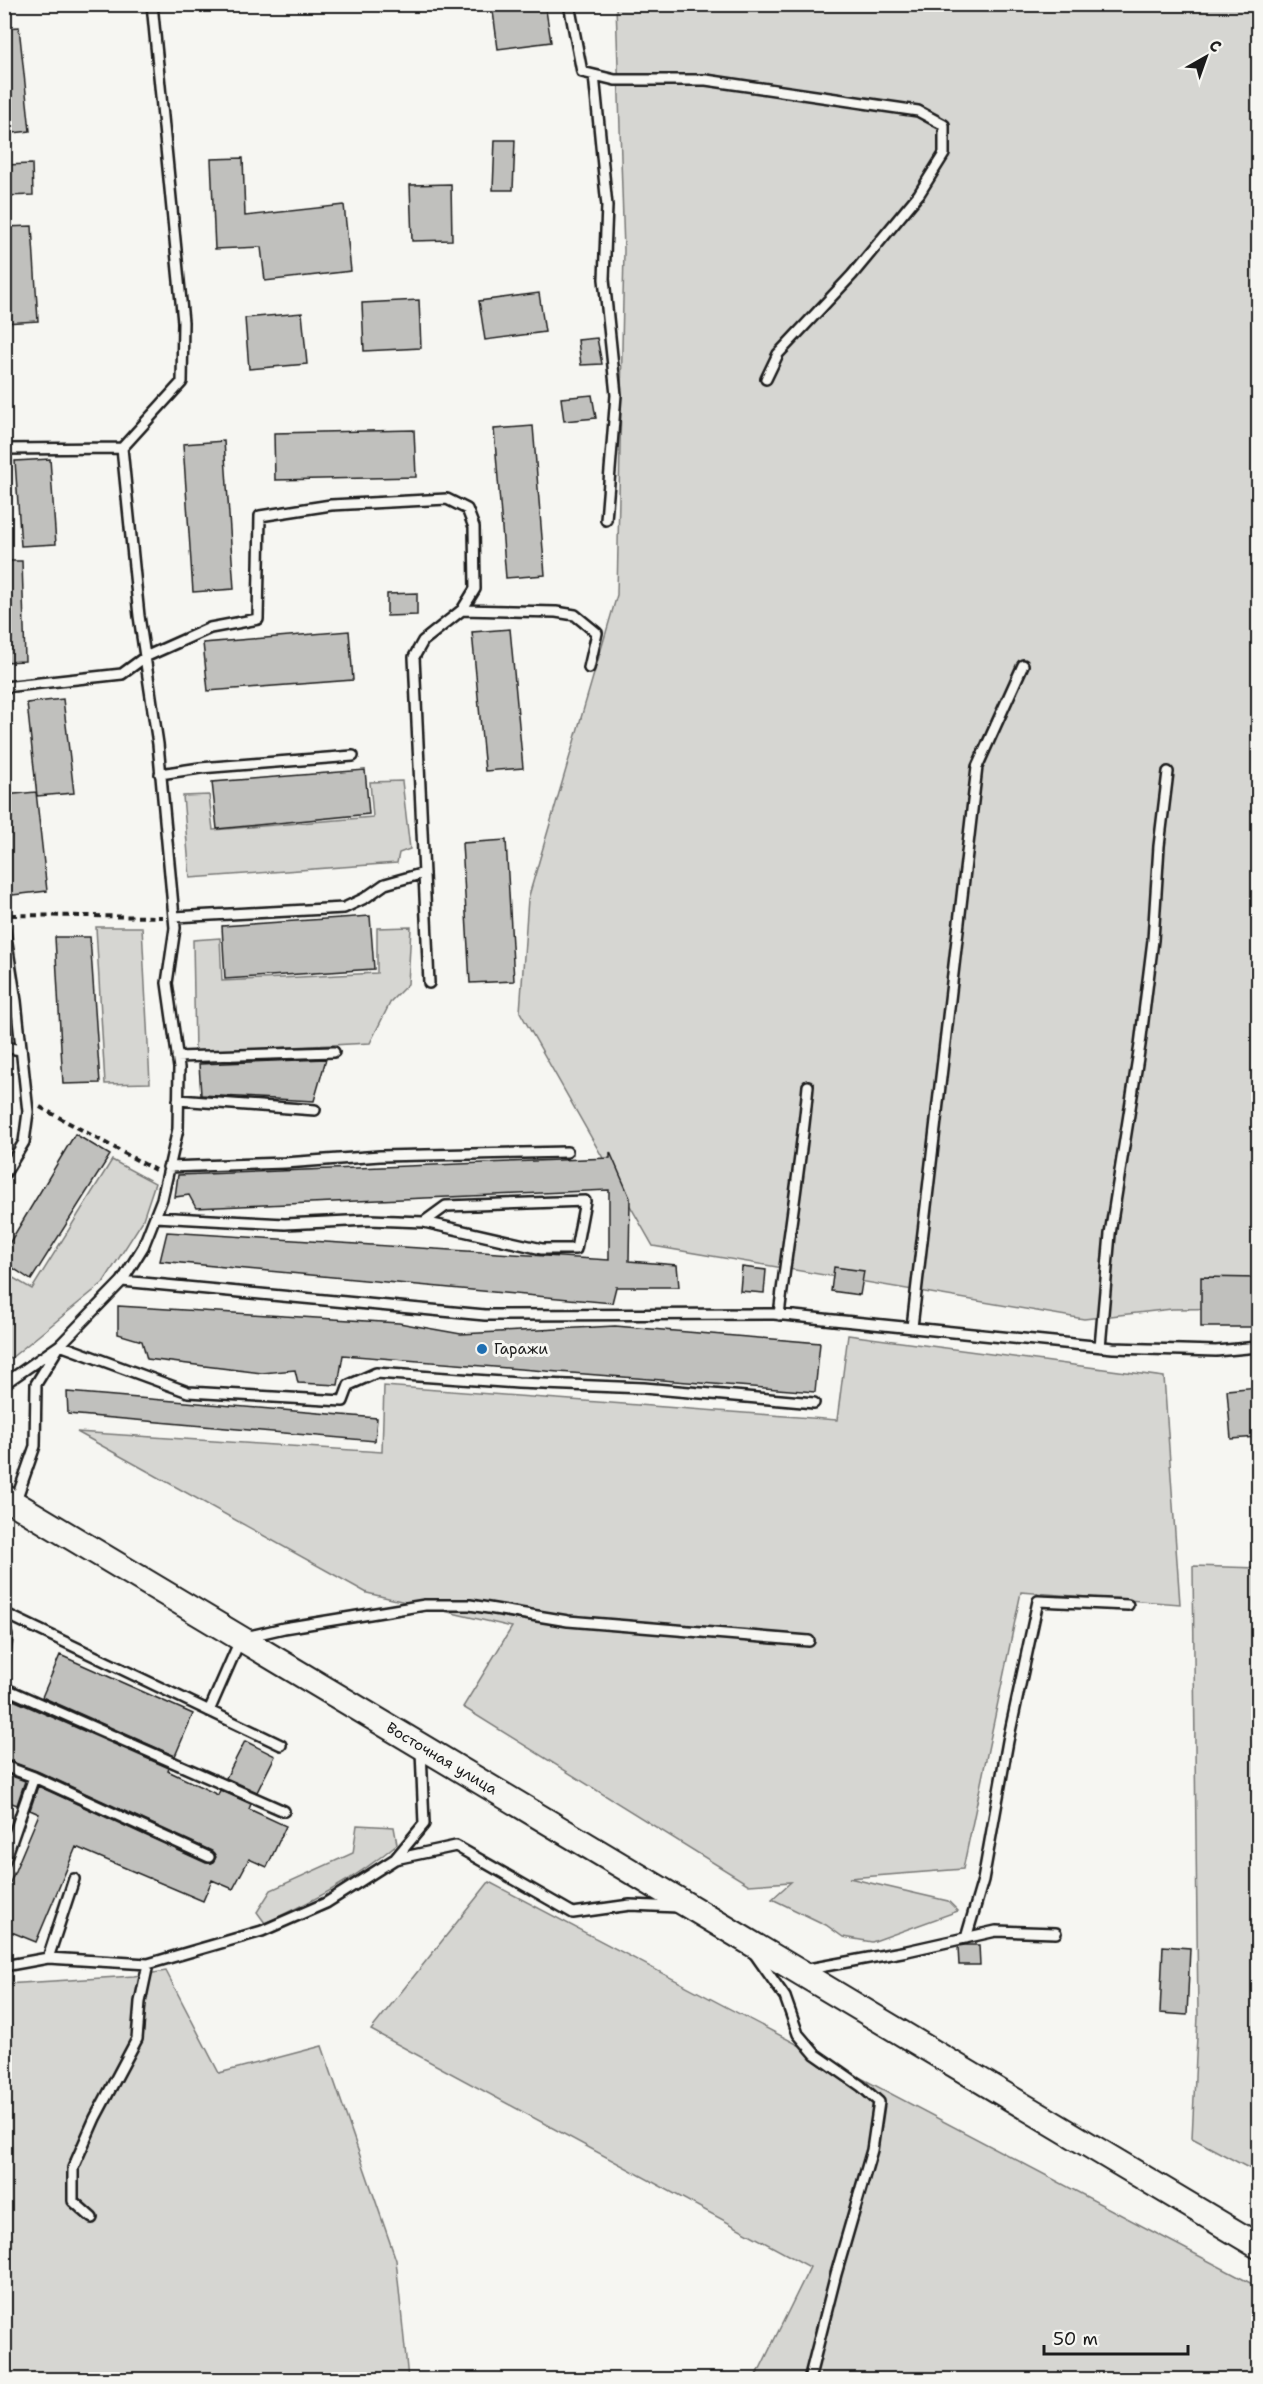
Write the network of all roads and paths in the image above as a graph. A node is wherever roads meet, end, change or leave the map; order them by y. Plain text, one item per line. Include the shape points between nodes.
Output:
1 (152, 4) edge
2 (569, 4) edge
3 (594, 75) junction
4 (766, 379) dead end
5 (122, 448) junction
6 (4, 449) edge
7 (606, 520) dead end
8 (462, 610) junction
9 (145, 657) junction
10 (1023, 665) dead end
11 (589, 668) dead end
12 (4, 687) edge
13 (353, 756) dead end
14 (1168, 772) dead end
15 (160, 774) junction
16 (423, 873) junction
17 (4, 915) edge
18 (174, 917) junction
19 (4, 925) edge
20 (429, 983) dead end
21 (4, 1047) edge
22 (21, 1050) junction
23 (334, 1052) dead end
24 (177, 1057) junction
25 (808, 1086) dead end
26 (27, 1100) junction
27 (178, 1100) junction
28 (315, 1110) dead end
29 (567, 1152) dead end
30 (167, 1171) junction
31 (4, 1175) edge
32 (155, 1217) junction
33 (424, 1222) junction
34 (122, 1281) junction
35 (779, 1315) junction
36 (912, 1327) junction
37 (60, 1345) junction
38 (1100, 1347) junction
39 (1258, 1347) edge
40 (4, 1384) edge
41 (813, 1403) dead end
42 (10, 1500) edge
43 (1128, 1605) dead end
44 (4, 1613) edge
45 (4, 1625) edge
46 (241, 1638) junction
47 (809, 1641) dead end
48 (4, 1665) edge
49 (4, 1688) edge
50 (209, 1711) junction
51 (281, 1745) dead end
52 (421, 1746) junction
53 (4, 1766) edge
54 (34, 1777) junction
55 (284, 1811) dead end
56 (209, 1857) dead end
57 (395, 1859) junction
58 (4, 1863) edge
59 (74, 1879) dead end
60 (691, 1907) junction
61 (1056, 1933) dead end
62 (966, 1938) junction
63 (744, 1939) junction
64 (48, 1958) junction
65 (148, 1964) junction
66 (4, 1966) edge
67 (798, 1971) junction
68 (92, 2217) dead end
69 (1258, 2246) edge
70 (809, 2379) edge

1 - 5 lane via 183,322 182,382
2 - 3 lane via 582,72
3 - 4 lane via 615,80 706,80 918,111 944,125 944,153 919,194 852,275 778,354
3 - 7 lane via 607,206 604,279 616,395
5 - 6 lane
5 - 9 lane
8 - 9 lane via 475,589 474,526 467,509 447,499 307,509 260,516 258,619 210,628
8 - 11 lane via 575,615 597,633
8 - 16 lane via 423,641 414,657
9 - 12 lane via 122,674
9 - 15 lane
10 - 36 lane via 977,767
13 - 15 lane
14 - 38 lane via 1151,952 1110,1234
15 - 18 lane
16 - 18 lane via 385,884 344,908
16 - 20 lane
17 - 18 path
18 - 24 lane via 166,983
19 - 22 lane
21 - 22 lane
22 - 26 lane
23 - 24 lane
24 - 27 lane
25 - 35 lane
26 - 30 path
26 - 31 lane via 24,1143
27 - 28 lane
27 - 30 lane via 178,1129
29 - 30 lane via 380,1156
30 - 32 lane
32 - 33 lane via 285,1224
32 - 34 lane via 143,1247
33 - 33 lane via 446,1206 585,1201 576,1249 542,1249
34 - 35 lane via 485,1315
34 - 37 lane
35 - 36 lane
36 - 38 lane
37 - 40 lane
37 - 41 lane via 188,1392 343,1401 349,1385 376,1373 644,1388
37 - 42 lane via 36,1384 35,1446
38 - 39 lane via 1216,1351
42 - 46 main road, Восточная улица
43 - 62 lane via 1038,1601 983,1880
44 - 50 lane
45 - 48 lane
46 - 47 lane via 425,1605 470,1605 568,1621
46 - 50 lane
46 - 52 main road, Восточная улица
49 - 55 lane
50 - 51 lane
52 - 57 lane via 424,1824
52 - 60 main road, Восточная улица
53 - 54 lane
54 - 56 lane
54 - 58 lane
57 - 60 lane via 456,1846 573,1914 630,1905
57 - 65 lane via 326,1903 262,1931
59 - 64 lane
60 - 63 main road, Восточная улица
61 - 62 lane via 996,1931
62 - 67 lane
63 - 67 main road, Восточная улица
63 - 70 lane via 785,1997 798,2034 815,2054 879,2102 872,2150
64 - 65 lane
64 - 66 lane
65 - 68 lane via 137,2039 73,2168 74,2201
67 - 69 main road, Восточная улица

